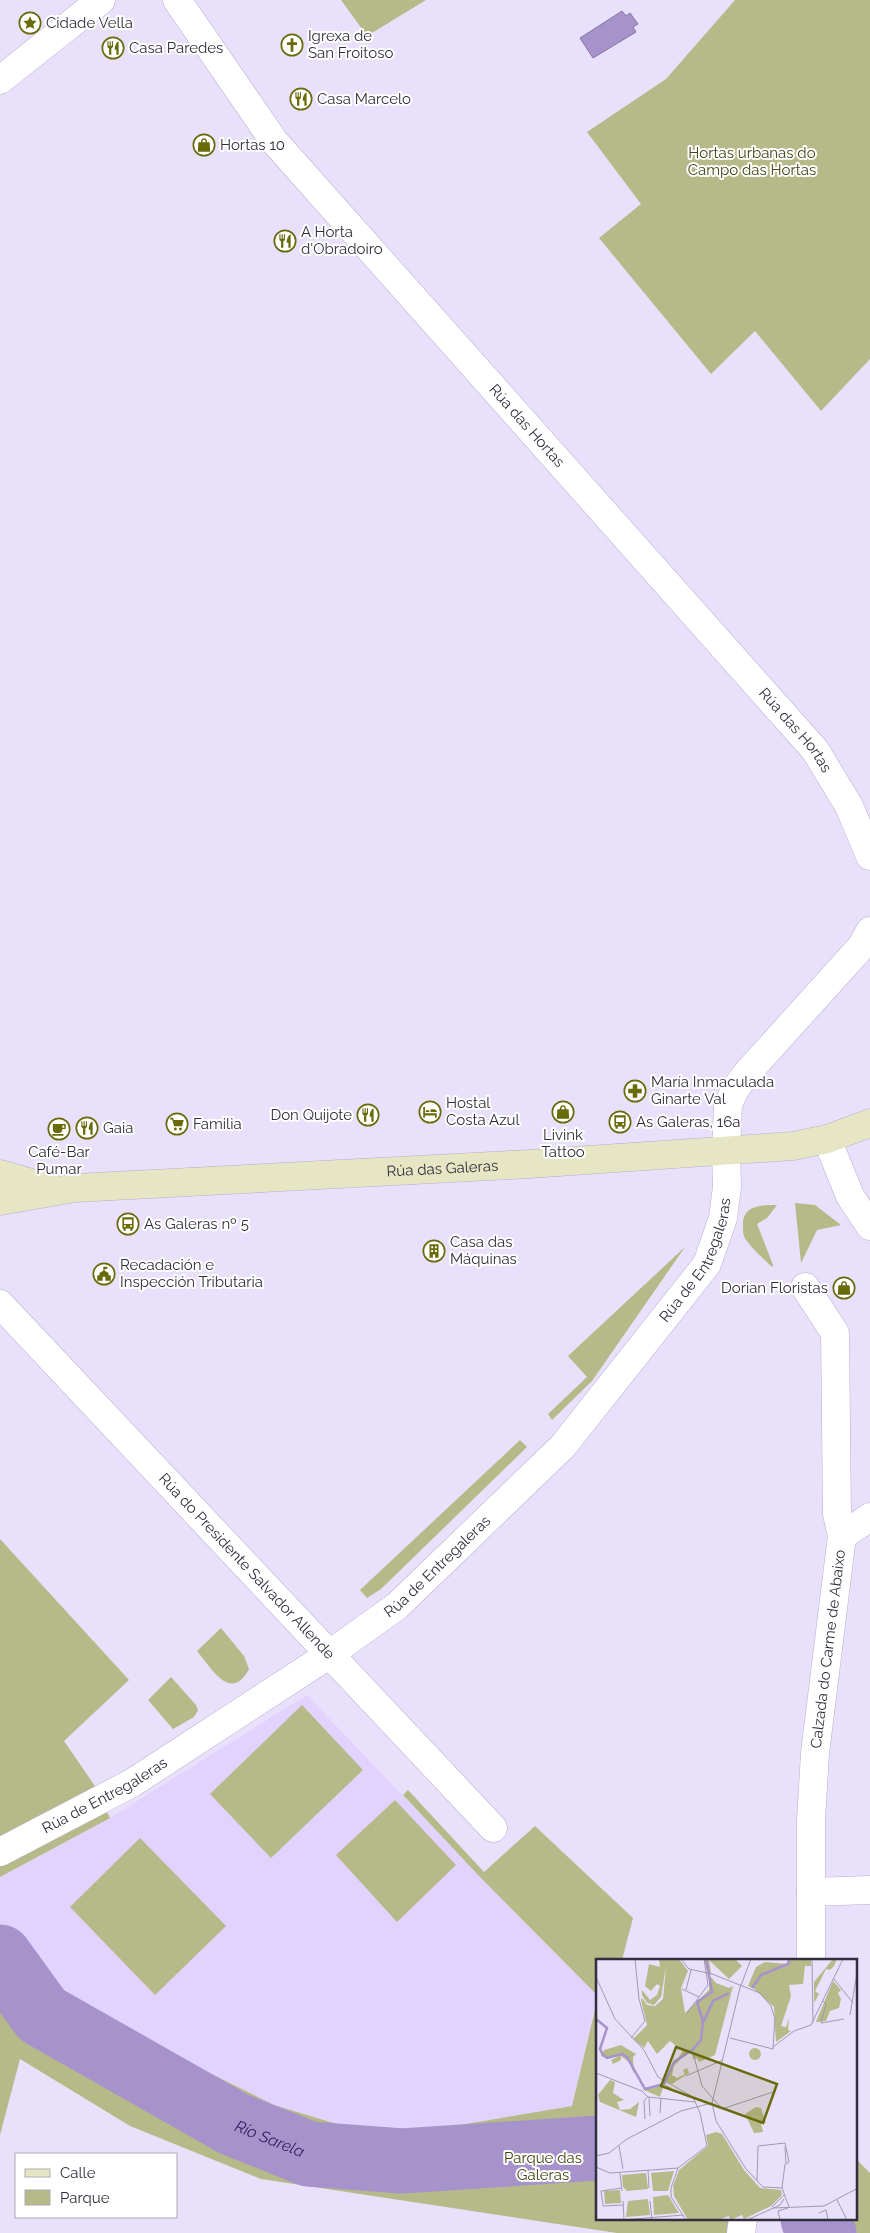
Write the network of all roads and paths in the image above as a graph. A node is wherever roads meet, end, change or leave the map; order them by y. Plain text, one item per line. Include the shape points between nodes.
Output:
1 (101, 0) edge
2 (177, 0) edge
3 (0, 80) edge
4 (870, 856) edge
5 (870, 931) edge
6 (870, 1123) edge
7 (827, 1139) junction
8 (726, 1151) junction
9 (7, 1180) edge
10 (56, 1190) junction
11 (0, 1201) edge
12 (870, 1226) edge
13 (805, 1286) dead end
14 (0, 1304) edge
15 (870, 1517) edge
16 (842, 1536) junction
17 (330, 1654) junction
18 (493, 1828) dead end
19 (0, 1852) edge
20 (870, 1890) edge
21 (811, 1892) junction
22 (811, 1959) edge
23 (743, 2220) edge
24 (741, 2233) edge

1 - 3 street
2 - 4 street, Rúa das Hortas via 274,141 815,750 849,806
5 - 8 street, Rúa de Entregaleras via 861,947 735,1089 728,1105
6 - 7 main road, Rúa das Galeras
7 - 8 main road, Rúa das Galeras via 793,1146
7 - 12 street via 850,1196
8 - 10 main road, Rúa das Galeras
8 - 17 street, Rúa de Entregaleras via 727,1186 723,1218 707,1264 563,1446 396,1606
9 - 10 main road, Rúa das Galeras
10 - 11 main road, Rúa das Galeras
13 - 16 street, Calzada do Carme de Abaixo via 835,1334 837,1514
14 - 17 street, Rúa do Presidente Salvador Allende
15 - 16 street
16 - 21 street, Calzada do Carme de Abaixo via 815,1753
17 - 18 street, Rúa do Presidente Salvador Allende
17 - 19 street, Rúa de Entregaleras via 132,1783
20 - 21 street
21 - 22 street, Calzada do Carme de Abaixo
23 - 24 street

